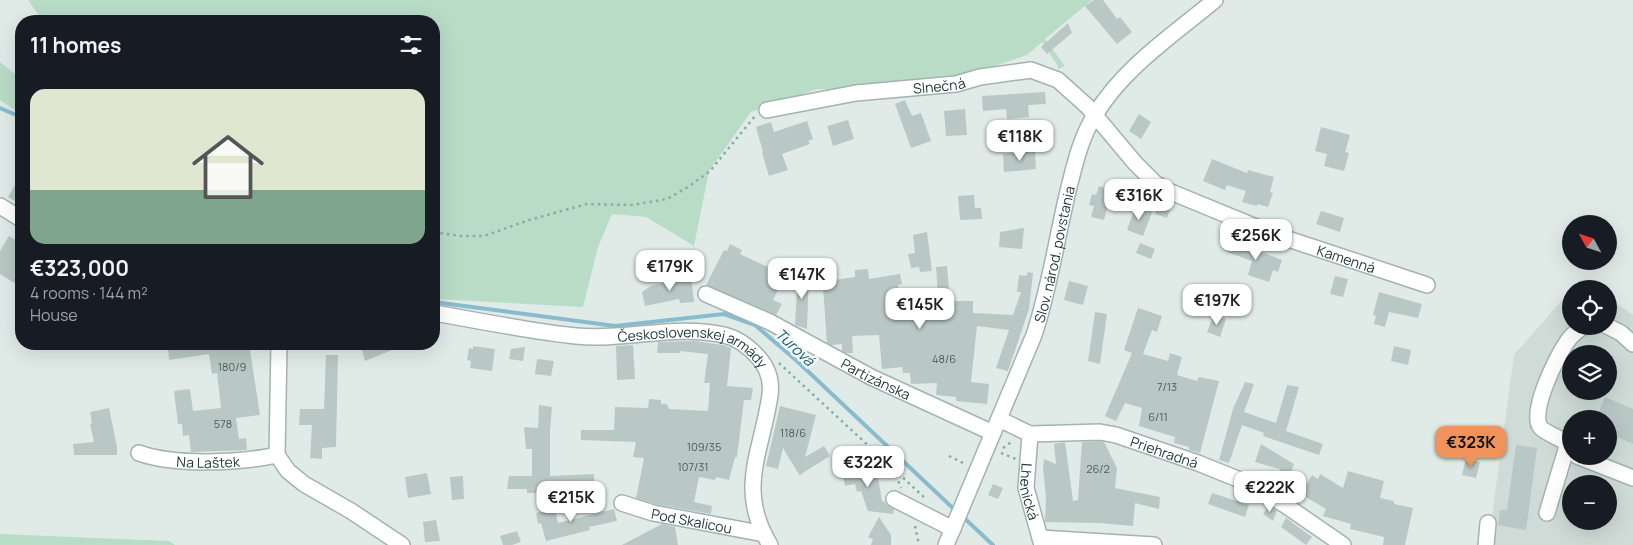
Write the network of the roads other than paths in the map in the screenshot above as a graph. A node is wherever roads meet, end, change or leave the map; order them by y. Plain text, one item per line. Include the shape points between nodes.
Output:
1 (1215, 0) edge
2 (767, 110) road end
3 (1095, 115) junction
4 (0, 206) edge
5 (15, 215) edge
6 (1428, 285) dead end
7 (706, 294) dead end
8 (440, 315) edge
9 (1617, 331) edge
10 (1572, 335) edge
11 (1633, 344) edge
12 (279, 350) edge
13 (996, 426) junction
14 (1030, 434) junction
15 (1562, 440) edge
16 (139, 453) dead end
17 (277, 455) junction
18 (1567, 465) edge
19 (1599, 465) edge
20 (1633, 478) edge
21 (894, 499) dead end
22 (622, 503) dead end
23 (1547, 513) dead end
24 (1488, 523) dead end
25 (954, 526) junction
26 (767, 539) edge
27 (1041, 542) edge
28 (402, 545) edge
29 (946, 545) edge
30 (1154, 545) edge
31 (1343, 545) edge
32 (1486, 545) edge

1 - 3 street, Slov. národ. povstania via 1129,72
2 - 3 street, Slnečná via 856,93 956,84 980,77 1032,70 1058,80
3 - 6 street, Kamenná via 1135,163 1155,184 1166,190 1272,234
3 - 13 street, Slov. národ. povstania via 1073,173 1043,308
4 - 5 street
7 - 13 street, Partizánska via 770,322 871,378
8 - 26 street, Československej armády via 577,336 701,331 725,335 751,350 767,367 770,379 770,393 752,478 755,507
9 - 11 street
10 - 15 street via 1540,396 1538,410 1541,428
12 - 17 street
13 - 14 street, Priehradná
13 - 25 street, Slov. národ. povstania
14 - 27 street, Lhenická via 1026,488
14 - 31 street, Priehradná via 1100,432 1198,463 1255,486
16 - 17 street, Na Laštek via 185,462
17 - 28 street via 288,471 304,484
18 - 23 street
19 - 20 street
21 - 25 street
22 - 26 street, Pod Skalicou
24 - 32 street
25 - 29 street, Slov. národ. povstania
27 - 30 street

